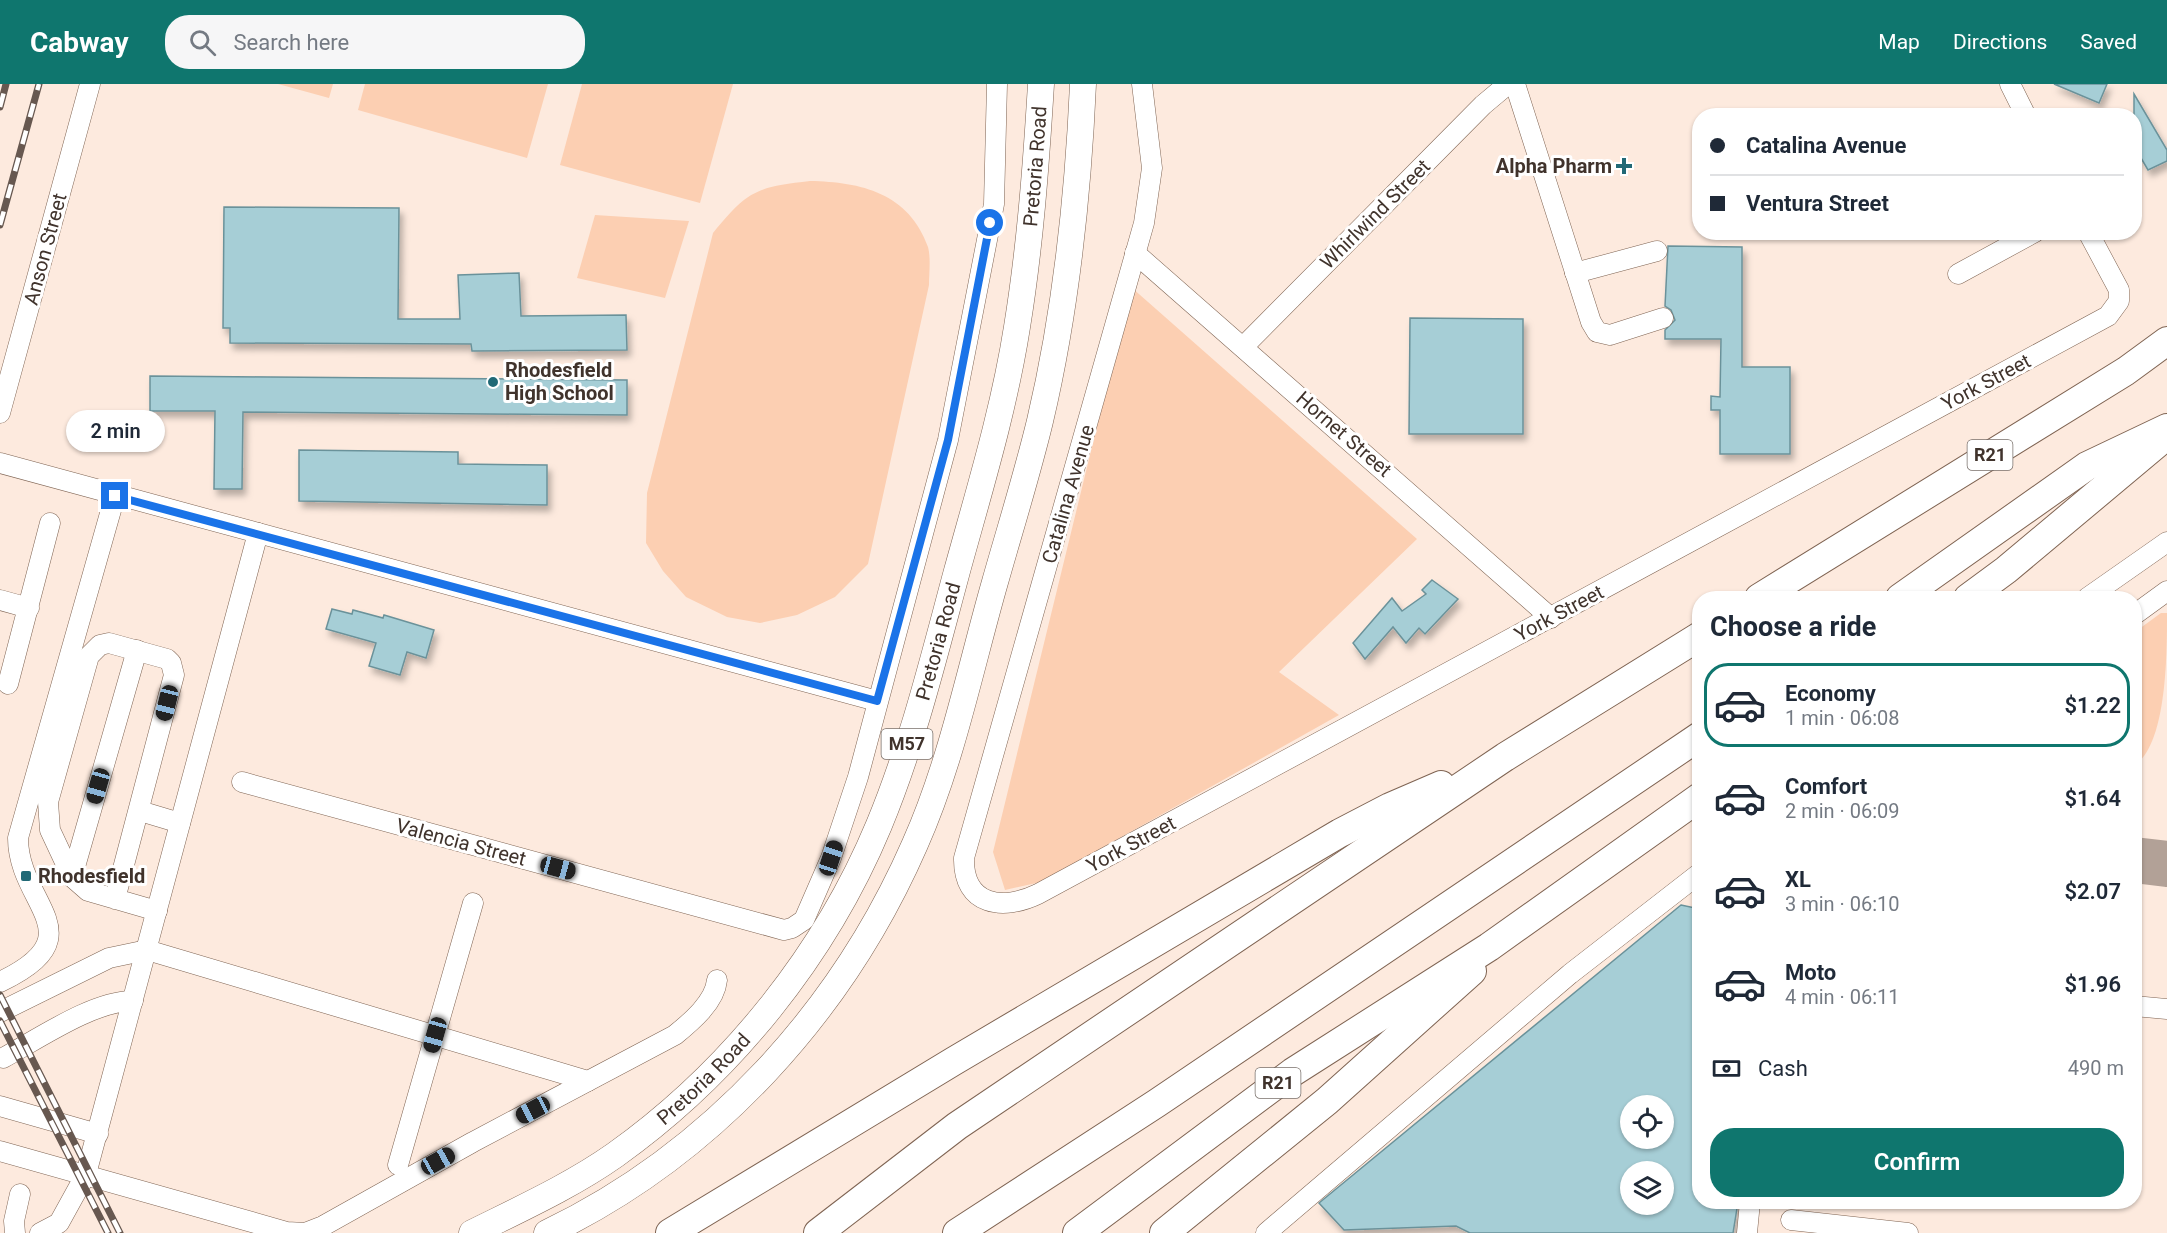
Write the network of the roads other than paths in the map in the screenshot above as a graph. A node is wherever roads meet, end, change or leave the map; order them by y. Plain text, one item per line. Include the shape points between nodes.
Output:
1 (90, 84) edge
2 (997, 84) edge
3 (1041, 84) edge
4 (1083, 84) edge
5 (1142, 84) edge
6 (1508, 84) edge
7 (1515, 84) edge
8 (2010, 84) edge
9 (2022, 108) edge
10 (2020, 240) edge
11 (2092, 240) edge
12 (1657, 251) dead end
13 (1135, 253) junction
14 (1575, 273) junction
15 (1958, 274) dead end
16 (1663, 318) dead end
17 (2167, 341) edge
18 (1244, 346) junction
19 (0, 413) edge
20 (2167, 428) edge
21 (2167, 435) edge
22 (0, 463) edge
23 (115, 496) junction
24 (50, 523) dead end
25 (258, 533) junction
26 (2167, 542) edge
27 (1771, 591) edge
28 (1910, 591) edge
29 (1978, 591) edge
30 (2097, 591) edge
31 (2167, 591) edge
32 (0, 600) edge
33 (28, 608) junction
34 (2142, 609) edge
35 (1551, 618) junction
36 (1692, 641) edge
37 (137, 650) junction
38 (9, 684) dead end
39 (877, 701) junction
40 (1692, 741) edge
41 (1505, 757) junction
42 (242, 782) dead end
43 (1692, 803) edge
44 (140, 811) junction
45 (180, 823) junction
46 (72, 877) junction
47 (1692, 879) edge
48 (980, 896) joint
49 (115, 899) junction
50 (473, 903) dead end
51 (157, 911) junction
52 (1489, 947) junction
53 (147, 950) junction
54 (717, 980) dead end
55 (0, 982) edge
56 (133, 1001) junction
57 (2142, 1007) edge
58 (2167, 1009) edge
59 (0, 1012) edge
60 (435, 1035) junction
61 (3, 1058) dead end
62 (588, 1081) junction
63 (0, 1106) edge
64 (98, 1134) junction
65 (0, 1151) edge
66 (398, 1165) dead end
67 (86, 1174) junction
68 (20, 1194) dead end
69 (1749, 1209) edge
70 (1791, 1218) edge
71 (15, 1233) edge
72 (40, 1233) edge
73 (472, 1233) edge
74 (547, 1233) edge
75 (670, 1233) edge
76 (818, 1233) edge
77 (957, 1233) edge
78 (1077, 1233) edge
79 (1164, 1233) edge
80 (1266, 1233) edge
81 (1747, 1233) edge
82 (1908, 1233) edge

1 - 19 street, Anson Street
2 - 39 street via 994,204 965,359 931,507
3 - 73 main road, Pretoria Road / M57 via 1027,263 995,432 898,776 858,869 817,942 773,1005 683,1100 614,1155
4 - 74 main road, Pretoria Road / M57 via 1070,245 1057,341 1040,423 940,774 916,842 861,950 768,1070 662,1166
5 - 13 street, Catalina Avenue via 1152,168 1149,200
6 - 18 street, Whirlwind Street
7 - 14 street
8 - 9 street
10 - 15 street
11 - 35 street, York Street via 2119,290 2118,301 2108,316
12 - 14 street
13 - 18 street, Hornet Street
13 - 48 street, Catalina Avenue via 966,846 964,869 971,889
14 - 16 street via 1597,332 1610,334
17 - 27 highway, R21 via 2126,371
18 - 35 street, Hornet Street
20 - 28 highway via 2087,466
21 - 29 highway
22 - 23 street
23 - 25 street
23 - 55 street via 18,838 20,860 50,923 50,936 35,962
24 - 33 street
25 - 39 street
25 - 45 street
26 - 30 street
31 - 34 street
32 - 33 street
33 - 38 street
35 - 48 street, York Street via 1038,894 1013,904 990,902
36 - 41 highway
37 - 44 street via 166,659 174,675
37 - 46 street
37 - 46 street via 109,643 93,650 76,701 47,812 50,830
39 - 42 street, Valencia Street via 858,777 831,858 804,920 784,930
40 - 77 highway via 1157,1103
41 - 75 highway via 1340,833
41 - 76 highway via 957,1126
43 - 52 highway, R21
44 - 45 street
44 - 49 street
45 - 51 street
46 - 49 street via 88,891
47 - 80 street via 1570,974
49 - 51 street
50 - 60 street
51 - 53 street
52 - 78 highway, R21 via 1293,1072
52 - 79 highway via 1459,985 1432,1009 1327,1101
53 - 56 street
53 - 59 street via 109,958
53 - 60 street
54 - 62 street via 714,993 698,1014 675,1035
56 - 61 street via 99,1007
56 - 64 street
57 - 58 street
60 - 62 street
60 - 66 street
62 - 67 street via 305,1233 287,1232
63 - 64 street
64 - 67 street
65 - 67 street
67 - 72 street via 59,1223
68 - 71 street
69 - 81 street
70 - 82 street

